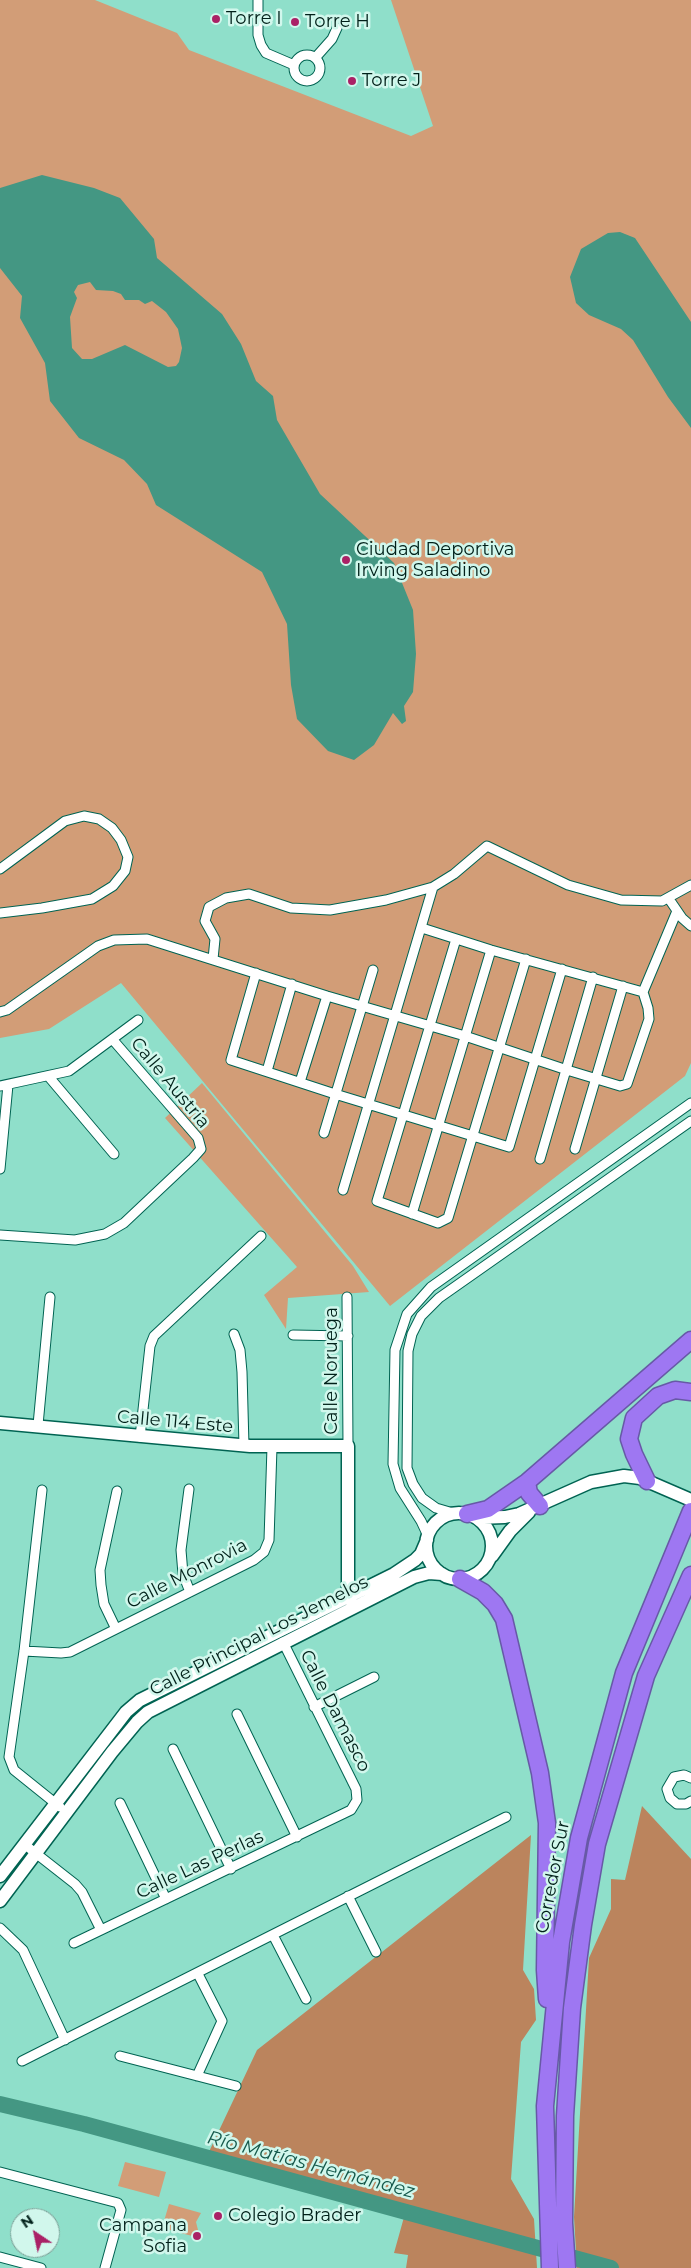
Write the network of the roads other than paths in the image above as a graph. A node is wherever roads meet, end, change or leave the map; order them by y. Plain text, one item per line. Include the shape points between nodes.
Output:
1 (258, 0) edge
2 (337, 28) dead end
3 (316, 57) junction
4 (294, 65) junction
5 (0, 869) edge
6 (691, 885) edge
7 (433, 887) junction
8 (669, 899) junction
9 (677, 911) junction
10 (0, 913) edge
11 (691, 926) edge
12 (422, 928) junction
13 (456, 939) junction
14 (491, 950) junction
15 (213, 959) junction
16 (526, 959) junction
17 (562, 969) junction
18 (374, 970) dead end
19 (256, 973) junction
20 (593, 977) junction
21 (292, 984) junction
22 (623, 986) junction
23 (643, 992) junction
24 (327, 996) junction
25 (361, 1006) junction
26 (0, 1012) edge
27 (396, 1017) junction
28 (138, 1020) dead end
29 (430, 1027) junction
30 (465, 1036) junction
31 (113, 1040) junction
32 (499, 1049) junction
33 (536, 1060) junction
34 (567, 1070) junction
35 (267, 1072) junction
36 (49, 1077) junction
37 (596, 1079) junction
38 (300, 1082) junction
39 (4, 1085) edge
40 (335, 1094) junction
41 (691, 1103) edge
42 (369, 1104) junction
43 (403, 1114) junction
44 (691, 1120) edge
45 (439, 1125) junction
46 (324, 1133) dead end
47 (474, 1135) junction
48 (641, 1138) junction
49 (576, 1149) dead end
50 (650, 1151) junction
51 (114, 1154) dead end
52 (540, 1159) dead end
53 (0, 1169) edge
54 (343, 1190) dead end
55 (412, 1214) junction
56 (0, 1235) edge
57 (261, 1236) dead end
58 (50, 1297) dead end
59 (347, 1297) dead end
60 (234, 1334) dead end
61 (293, 1335) dead end
62 (348, 1336) junction
63 (691, 1340) edge
64 (691, 1392) edge
65 (0, 1423) edge
66 (38, 1425) junction
67 (140, 1437) junction
68 (244, 1446) junction
69 (348, 1446) junction
70 (272, 1447) junction
71 (647, 1481) junction
72 (527, 1482) junction
73 (188, 1489) dead end
74 (42, 1490) dead end
75 (117, 1491) dead end
76 (691, 1500) edge
77 (536, 1507) junction
78 (691, 1511) edge
79 (466, 1515) junction
80 (427, 1538) junction
81 (491, 1557) junction
82 (442, 1574) junction
83 (691, 1575) edge
84 (460, 1579) junction
85 (190, 1592) junction
86 (377, 1595) junction
87 (348, 1596) junction
88 (325, 1614) junction
89 (289, 1625) junction
90 (116, 1629) junction
91 (264, 1638) junction
92 (282, 1642) junction
93 (24, 1651) junction
94 (374, 1678) dead end
95 (314, 1707) junction
96 (237, 1714) dead end
97 (174, 1749) dead end
98 (691, 1778) edge
99 (691, 1801) edge
100 (55, 1803) junction
101 (120, 1803) dead end
102 (67, 1812) junction
103 (340, 1817) joint
104 (506, 1817) dead end
105 (297, 1837) junction
106 (24, 1844) junction
107 (36, 1853) junction
108 (230, 1869) junction
109 (0, 1876) edge
110 (348, 1896) junction
111 (166, 1899) junction
112 (0, 1901) edge
113 (0, 1928) edge
114 (101, 1930) junction
115 (273, 1934) junction
116 (74, 1943) dead end
117 (376, 1952) dead end
118 (198, 1974) junction
119 (306, 1999) dead end
120 (65, 2040) junction
121 (550, 2049) junction
122 (120, 2056) dead end
123 (22, 2061) dead end
124 (197, 2076) junction
125 (236, 2086) dead end
126 (0, 2172) edge
127 (0, 2257) edge
128 (41, 2268) edge
129 (105, 2268) edge
130 (550, 2268) edge
131 (567, 2268) edge

1 - 4 street via 261,45 266,53
2 - 3 street via 334,39
3 - 4 street via 305,54
3 - 4 street via 320,65 319,74 313,80 301,80 294,71
5 - 10 street via 65,821 84,816 99,819 112,828 128,856 125,871 112,886 92,899
6 - 8 street
7 - 8 street via 487,846 568,885 621,900 655,902
7 - 12 street
7 - 15 street via 330,910 291,908 249,894 226,898 209,907 205,921 215,939
8 - 9 street
9 - 11 street
9 - 23 street
12 - 13 street
12 - 27 street
13 - 14 street
13 - 29 street
14 - 16 street
14 - 30 street
15 - 19 street
15 - 26 street via 147,939 114,940 98,946
16 - 17 street
16 - 32 street
17 - 20 street
17 - 33 street
18 - 25 street
19 - 21 street
19 - 35 street via 231,1060
20 - 22 street
20 - 34 street
21 - 24 street
21 - 35 street
22 - 23 street
22 - 37 street
23 - 37 street via 649,1020 630,1080 620,1086
24 - 25 street
24 - 38 street
25 - 27 street
25 - 40 street
27 - 29 street
27 - 42 street
28 - 31 street
29 - 30 street
29 - 43 street
30 - 32 street
30 - 45 street
31 - 36 street via 69,1071
31 - 56 street, Calle Austria via 198,1138 200,1149 124,1224 105,1234 75,1240
32 - 33 street
32 - 47 street
33 - 34 street
33 - 47 street via 509,1146
34 - 37 street
34 - 52 street
35 - 38 street
36 - 39 street
36 - 51 street
37 - 49 street
38 - 40 street
39 - 53 street
40 - 42 street
40 - 46 street
41 - 48 street
42 - 43 street
42 - 54 street
43 - 45 street
43 - 55 street via 377,1202
44 - 50 street
45 - 47 street
45 - 55 street
47 - 55 street via 448,1218 438,1223
48 - 50 street
48 - 80 street via 431,1287 407,1314 395,1350 393,1464 400,1488
50 - 79 street via 438,1298 421,1316 412,1334 407,1361 409,1475 422,1498 436,1508
57 - 67 street via 154,1336 150,1346
58 - 66 street
59 - 62 street, Calle Noruega
60 - 68 street via 240,1350 242,1372
61 - 62 street
62 - 69 street, Calle Noruega
63 - 72 highway
64 - 71 highway via 676,1390 658,1396 634,1418 629,1439
65 - 66 main road, Calle 114 Este
66 - 67 main road, Calle 114 Este
67 - 68 main road, Calle 114 Este
68 - 70 main road, Calle 114 Este
69 - 70 main road, Calle 114 Este
69 - 87 main road
70 - 85 street, Calle Monrovia via 269,1540 264,1552
71 - 76 main road
71 - 77 main road via 624,1476 591,1482
72 - 77 highway
72 - 79 highway via 488,1509
73 - 85 street via 181,1550 183,1574
74 - 93 street
75 - 90 street via 100,1570 104,1604
77 - 79 main road via 505,1517
77 - 81 main road via 510,1531
78 - 121 highway, Corredor Sur via 624,1673 579,1838 561,1942
79 - 80 main road via 440,1519
79 - 81 main road via 484,1523 492,1539
80 - 82 main road via 429,1560
80 - 87 main road, Calle Principal Los Jemelos via 421,1554 408,1565
81 - 84 main road via 476,1575
82 - 84 main road
82 - 86 main road, Calle Principal Los Jemelos via 422,1574
83 - 131 highway via 646,1676 597,1844 572,2008 565,2116
84 - 121 highway via 483,1592 504,1618 540,1773 547,1823 545,1970
85 - 90 street, Calle Monrovia
86 - 87 main road via 355,1602 348,1600
86 - 88 main road, Calle Principal Los Jemelos
87 - 88 main road, Calle Principal Los Jemelos
88 - 89 main road, Calle Principal Los Jemelos
88 - 92 main road, Calle Principal Los Jemelos
89 - 91 main road, Calle Principal Los Jemelos
89 - 92 main road
90 - 93 street, Calle Monrovia via 70,1652
91 - 92 main road
91 - 100 main road, Calle Principal Los Jemelos via 140,1700 126,1712
92 - 95 street, Calle Damasco
92 - 102 main road, Calle Principal Los Jemelos via 148,1712 136,1722
93 - 100 street via 9,1757 14,1770
94 - 95 street
95 - 103 street, Calle Damasco via 356,1789 357,1800 351,1810
96 - 105 street
97 - 108 street
98 - 99 street via 684,1775 674,1777 667,1789 677,1804
100 - 102 street
100 - 106 main road, Calle Principal Los Jemelos
101 - 111 street
102 - 107 main road, Calle Principal Los Jemelos
103 - 105 street, Calle Las Perlas
104 - 110 street
105 - 108 street, Calle Las Perlas
106 - 107 street
106 - 109 main road, Calle Principal Los Jemelos
107 - 112 main road, Calle Principal Los Jemelos
107 - 114 street via 82,1892
108 - 111 street, Calle Las Perlas
110 - 115 street
110 - 117 street
111 - 114 street, Calle Las Perlas
113 - 120 street via 23,1950
114 - 116 street, Calle Las Perlas
115 - 118 street
115 - 119 street
118 - 120 street
118 - 124 street via 222,2022
120 - 123 street
121 - 130 highway, Corredor Sur via 545,2106
122 - 124 street
124 - 125 street
126 - 129 street via 118,2203 121,2210
127 - 128 street

